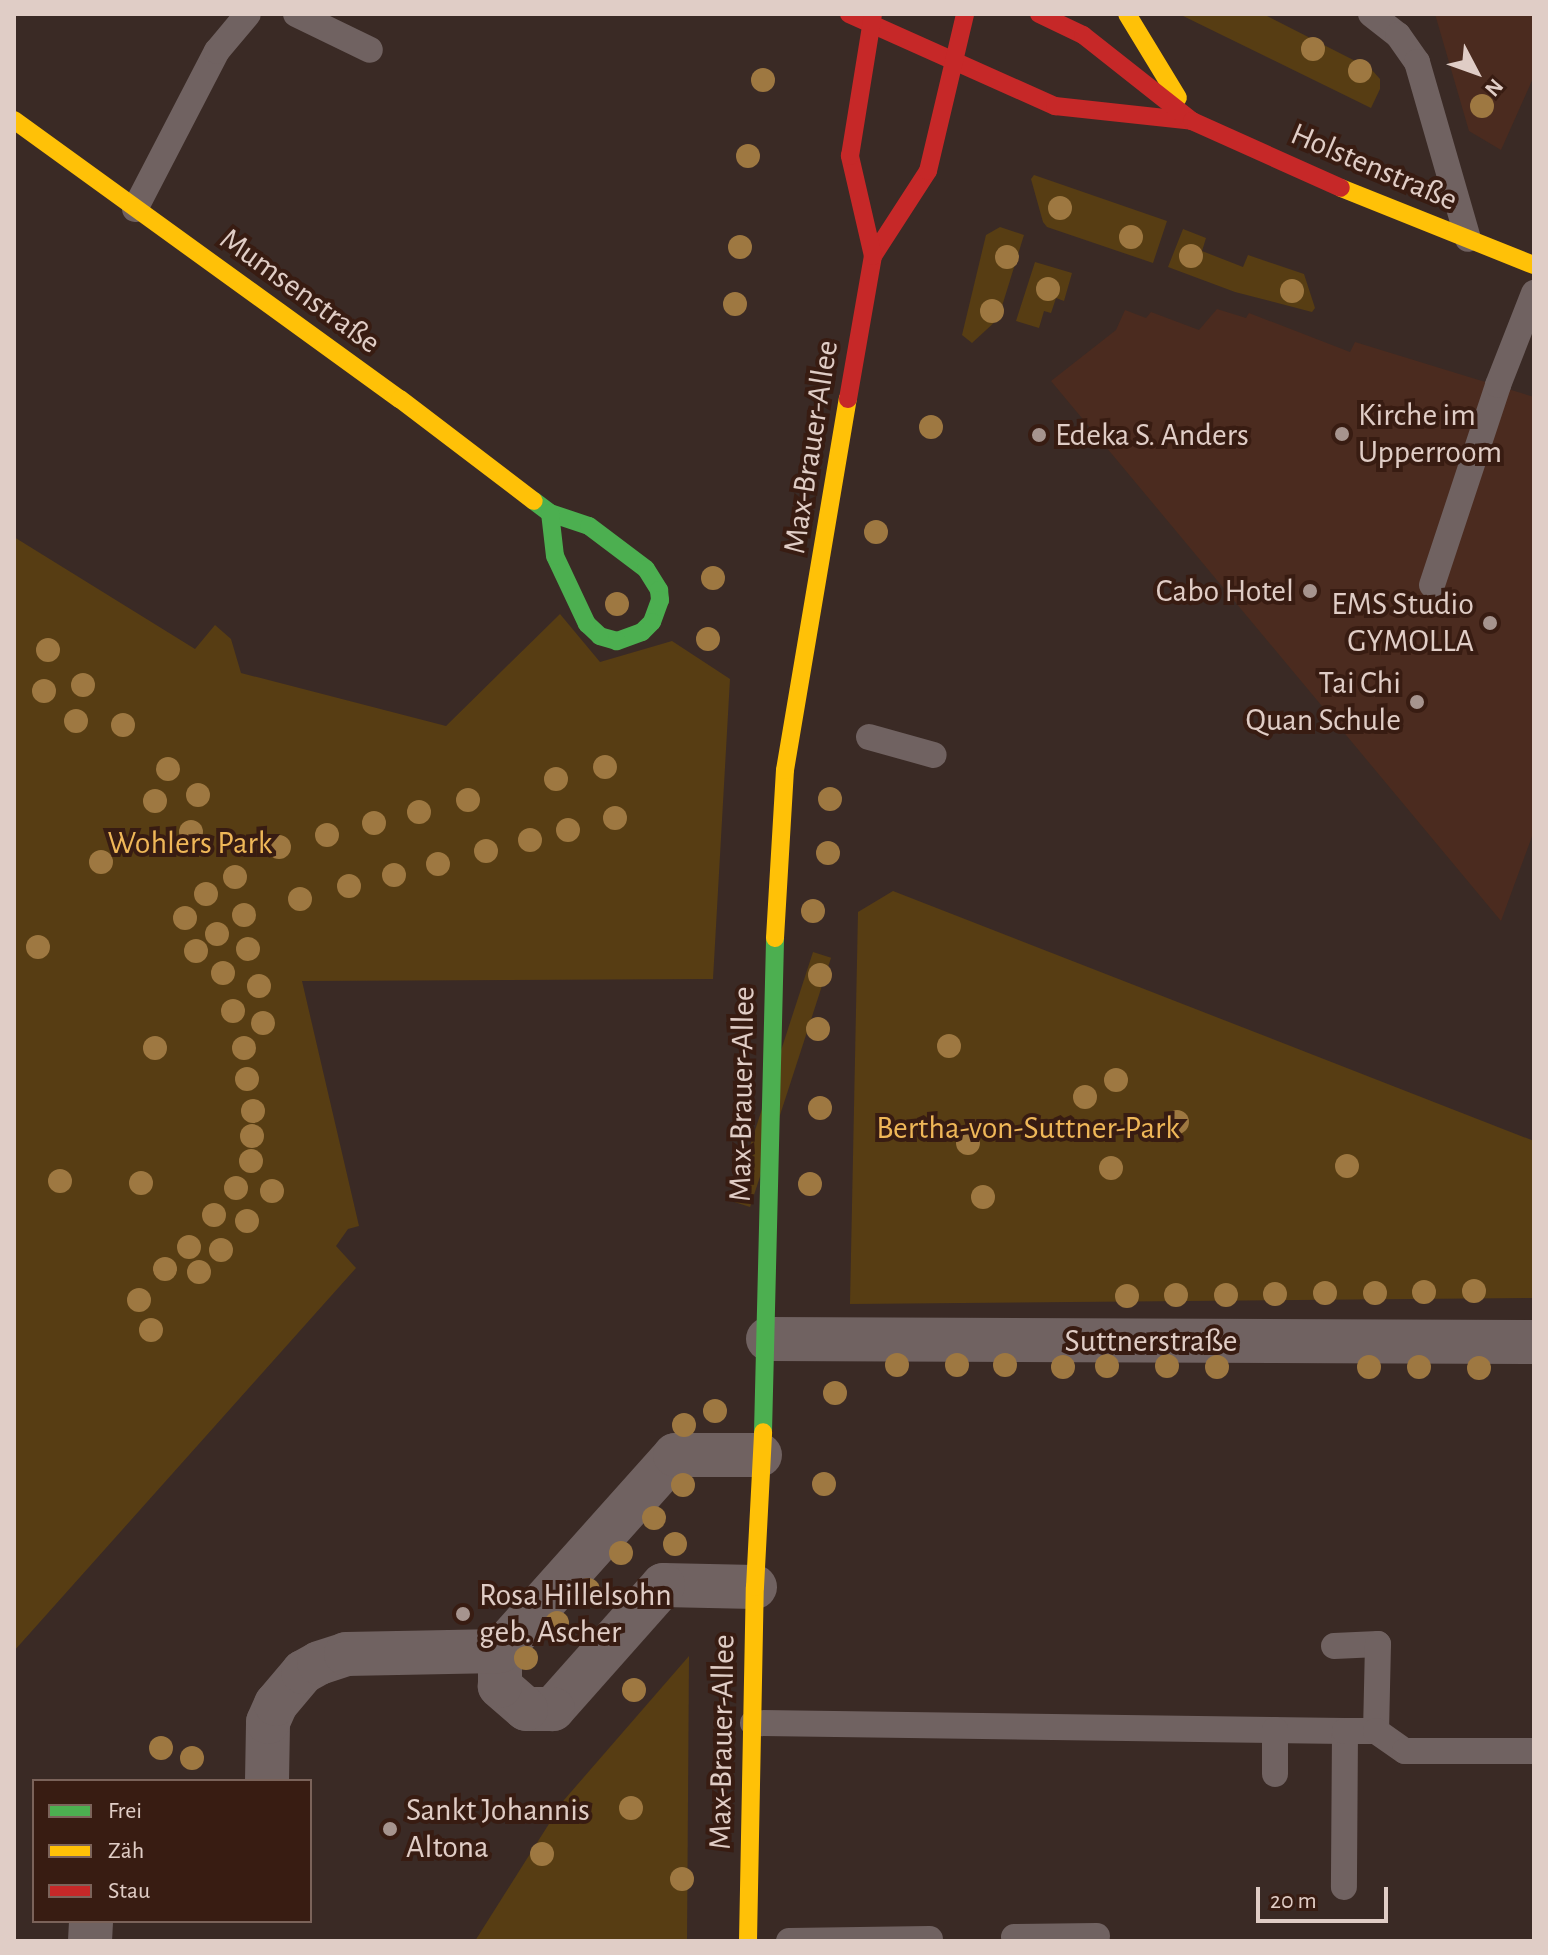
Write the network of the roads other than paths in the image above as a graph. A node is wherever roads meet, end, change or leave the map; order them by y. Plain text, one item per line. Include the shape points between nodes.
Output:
1 (248, 14) edge
2 (296, 14) edge
3 (849, 14) edge
4 (965, 14) edge
5 (1039, 14) edge
6 (1127, 14) edge
7 (1371, 14) edge
8 (872, 20) edge
9 (370, 50) dead end
10 (954, 63) junction
11 (14, 120) edge
12 (1192, 121) junction
13 (135, 209) junction
14 (1468, 239) junction
15 (873, 256) junction
16 (1534, 265) edge
17 (1534, 293) edge
18 (550, 513) junction
19 (1432, 585) dead end
20 (869, 737) dead end
21 (934, 755) dead end
22 (768, 1339) junction
23 (1534, 1342) edge
24 (760, 1455) junction
25 (755, 1587) junction
26 (1334, 1646) dead end
27 (500, 1651) junction
28 (753, 1723) junction
29 (1275, 1730) junction
30 (1345, 1731) junction
31 (1376, 1731) junction
32 (1534, 1751) edge
33 (1275, 1774) dead end
34 (267, 1779) edge
35 (1344, 1887) dead end
36 (1097, 1936) dead end
37 (1014, 1937) dead end
38 (930, 1939) dead end
39 (748, 1941) edge
40 (789, 1941) edge

1 - 13 lane via 217,51
2 - 9 lane
3 - 8 main road, Holstenstraße
4 - 10 main road, Max-Brauer-Allee
5 - 12 main road, Holstenstraße via 1083,35
6 - 12 main road
7 - 14 lane via 1398,35 1417,62
8 - 10 main road, Holstenstraße
8 - 15 main road, Max-Brauer-Allee via 850,156
10 - 12 main road, Holstenstraße via 1055,106
10 - 15 main road, Max-Brauer-Allee via 928,171
11 - 13 main road, Mumsenstraße
12 - 14 main road, Holstenstraße
13 - 18 main road, Mumsenstraße
14 - 16 main road, Holstenstraße
15 - 22 main road, Max-Brauer-Allee via 785,770 776,873
17 - 19 lane
18 - 18 main road, Mumsenstraße via 555,556 587,624 600,636 617,641 642,632 660,600 646,569 589,526
20 - 21 lane
22 - 23 street, Suttnerstraße
22 - 24 main road, Max-Brauer-Allee
24 - 25 main road, Max-Brauer-Allee
24 - 27 street via 675,1455
25 - 27 street via 663,1585 553,1709 526,1709 500,1686
25 - 28 main road, Max-Brauer-Allee
26 - 31 lane via 1378,1644
27 - 34 street via 346,1654 319,1663 303,1672 268,1722
28 - 29 lane
28 - 39 main road, Max-Brauer-Allee
29 - 30 lane
29 - 33 lane
30 - 31 lane
30 - 35 lane
31 - 32 lane via 1405,1751
36 - 37 lane
38 - 40 lane

